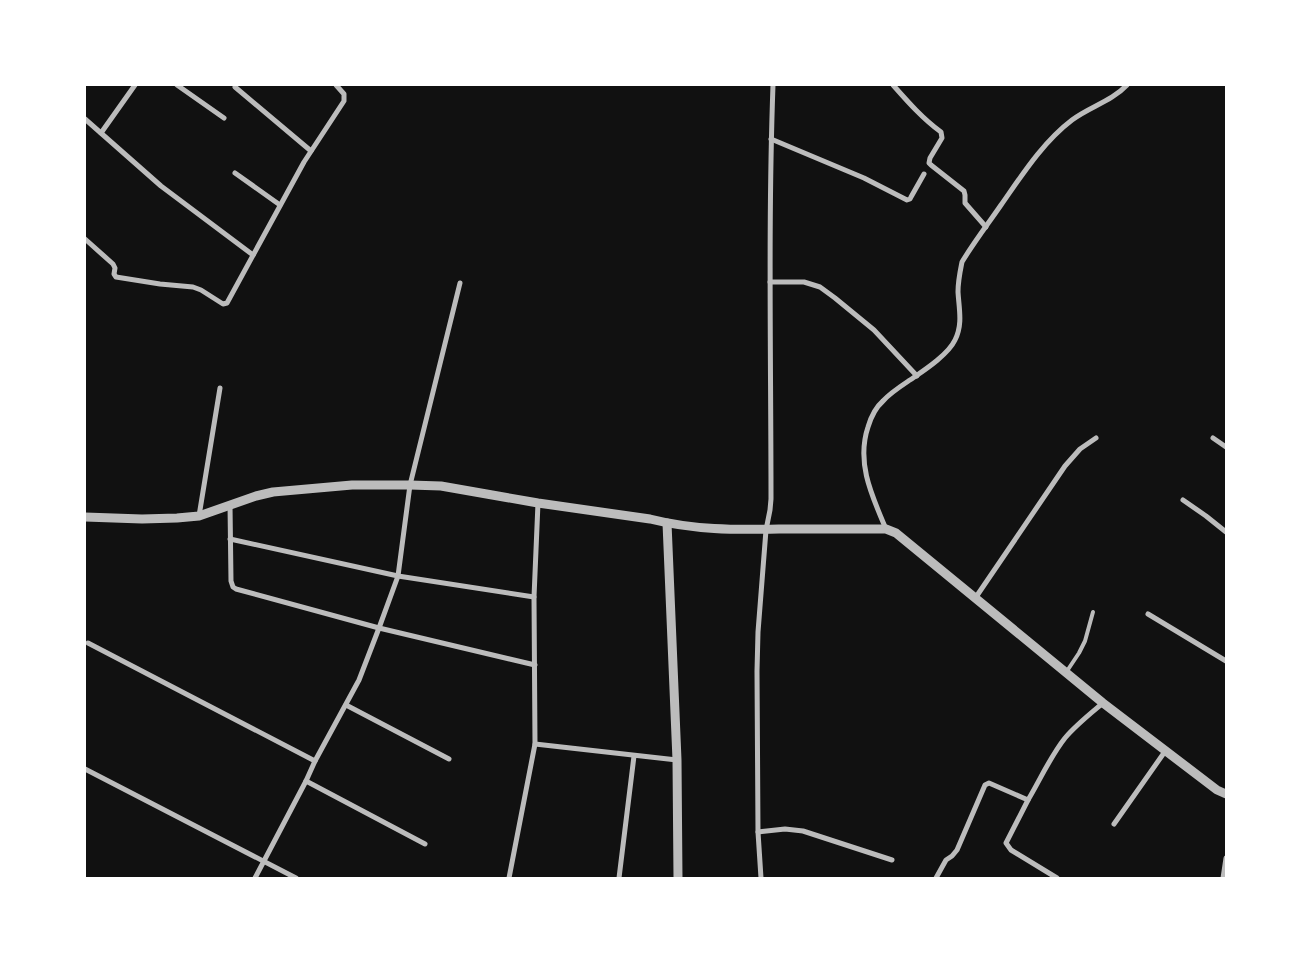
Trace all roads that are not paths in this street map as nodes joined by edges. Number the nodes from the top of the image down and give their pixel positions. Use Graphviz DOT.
graph roads {
  1 [pos="135,85"];
  2 [pos="177,85"];
  3 [pos="336,85"];
  4 [pos="773,85"];
  5 [pos="893,85"];
  6 [pos="1126,85"];
  7 [pos="235,87"];
  8 [pos="224,118"];
  9 [pos="85,119"];
  10 [pos="101,132"];
  11 [pos="771,139"];
  12 [pos="311,151"];
  13 [pos="235,173"];
  14 [pos="924,174"];
  15 [pos="280,205"];
  16 [pos="986,227"];
  17 [pos="85,239"];
  18 [pos="253,255"];
  19 [pos="770,282"];
  20 [pos="460,283"];
  21 [pos="917,376"];
  22 [pos="220,388"];
  23 [pos="1096,438"];
  24 [pos="1213,438"];
  25 [pos="1226,447"];
  26 [pos="410,485"];
  27 [pos="1183,500"];
  28 [pos="538,503"];
  29 [pos="230,505"];
  30 [pos="199,516"];
  31 [pos="85,517"];
  32 [pos="667,523"];
  33 [pos="886,529"];
  34 [pos="766,530"];
  35 [pos="1226,532"];
  36 [pos="230,539"];
  37 [pos="398,576"];
  38 [pos="534,597"];
  39 [pos="976,598"];
  40 [pos="1093,612"];
  41 [pos="1148,614"];
  42 [pos="380,628"];
  43 [pos="88,643"];
  44 [pos="1226,661"];
  45 [pos="535,665"];
  46 [pos="1066,673"];
  47 [pos="1103,703"];
  48 [pos="346,705"];
  49 [pos="535,744"];
  50 [pos="1166,750"];
  51 [pos="634,756"];
  52 [pos="449,759"];
  53 [pos="677,760"];
  54 [pos="315,761"];
  55 [pos="85,769"];
  56 [pos="306,781"];
  57 [pos="1226,794"];
  58 [pos="1028,800"];
  59 [pos="1114,824"];
  60 [pos="758,832"];
  61 [pos="425,844"];
  62 [pos="1226,858"];
  63 [pos="892,860"];
  64 [pos="264,861"];
  65 [pos="255,878"];
  66 [pos="296,878"];
  67 [pos="509,878"];
  68 [pos="619,878"];
  69 [pos="678,878"];
  70 [pos="760,878"];
  71 [pos="936,878"];
  72 [pos="1057,878"];
  73 [pos="1223,878"];
  1 -- 10 [label="street"];
  2 -- 8 [label="street"];
  3 -- 12 [label="street"];
  4 -- 11 [label="street"];
  5 -- 16 [label="street"];
  6 -- 16 [label="street"];
  7 -- 12 [label="street"];
  9 -- 10 [label="street"];
  10 -- 18 [label="street"];
  11 -- 14 [label="street"];
  11 -- 19 [label="street"];
  12 -- 15 [label="street"];
  13 -- 15 [label="street"];
  15 -- 18 [label="street"];
  16 -- 21 [label="street"];
  17 -- 18 [label="street"];
  19 -- 21 [label="street"];
  19 -- 34 [label="street"];
  20 -- 26 [label="street"];
  21 -- 33 [label="street"];
  22 -- 30 [label="street"];
  23 -- 39 [label="street"];
  24 -- 25 [label="street"];
  26 -- 28 [label="street"];
  26 -- 29 [label="street"];
  26 -- 37 [label="street"];
  27 -- 35 [label="street"];
  28 -- 32 [label="street"];
  28 -- 38 [label="street"];
  29 -- 30 [label="street"];
  29 -- 36 [label="street"];
  30 -- 31 [label="street"];
  32 -- 34 [label="street"];
  32 -- 53 [label="street"];
  33 -- 34 [label="street"];
  33 -- 39 [label="street"];
  34 -- 60 [label="street"];
  36 -- 37 [label="street"];
  36 -- 42 [label="street"];
  37 -- 38 [label="street"];
  37 -- 42 [label="street"];
  38 -- 45 [label="street"];
  39 -- 46 [label="street"];
  40 -- 46 [label="lane"];
  41 -- 44 [label="street"];
  42 -- 45 [label="street"];
  42 -- 48 [label="street"];
  43 -- 54 [label="street"];
  45 -- 49 [label="street"];
  46 -- 47 [label="street"];
  47 -- 50 [label="street"];
  47 -- 58 [label="street"];
  48 -- 52 [label="street"];
  48 -- 54 [label="street"];
  49 -- 51 [label="street"];
  49 -- 67 [label="street"];
  50 -- 57 [label="street"];
  50 -- 59 [label="street"];
  51 -- 53 [label="street"];
  51 -- 68 [label="street"];
  53 -- 69 [label="street"];
  54 -- 56 [label="street"];
  55 -- 64 [label="street"];
  56 -- 61 [label="street"];
  56 -- 64 [label="street"];
  58 -- 71 [label="street"];
  58 -- 72 [label="street"];
  60 -- 63 [label="street"];
  60 -- 70 [label="street"];
  62 -- 73 [label="street"];
  64 -- 65 [label="street"];
  64 -- 66 [label="street"];
}
